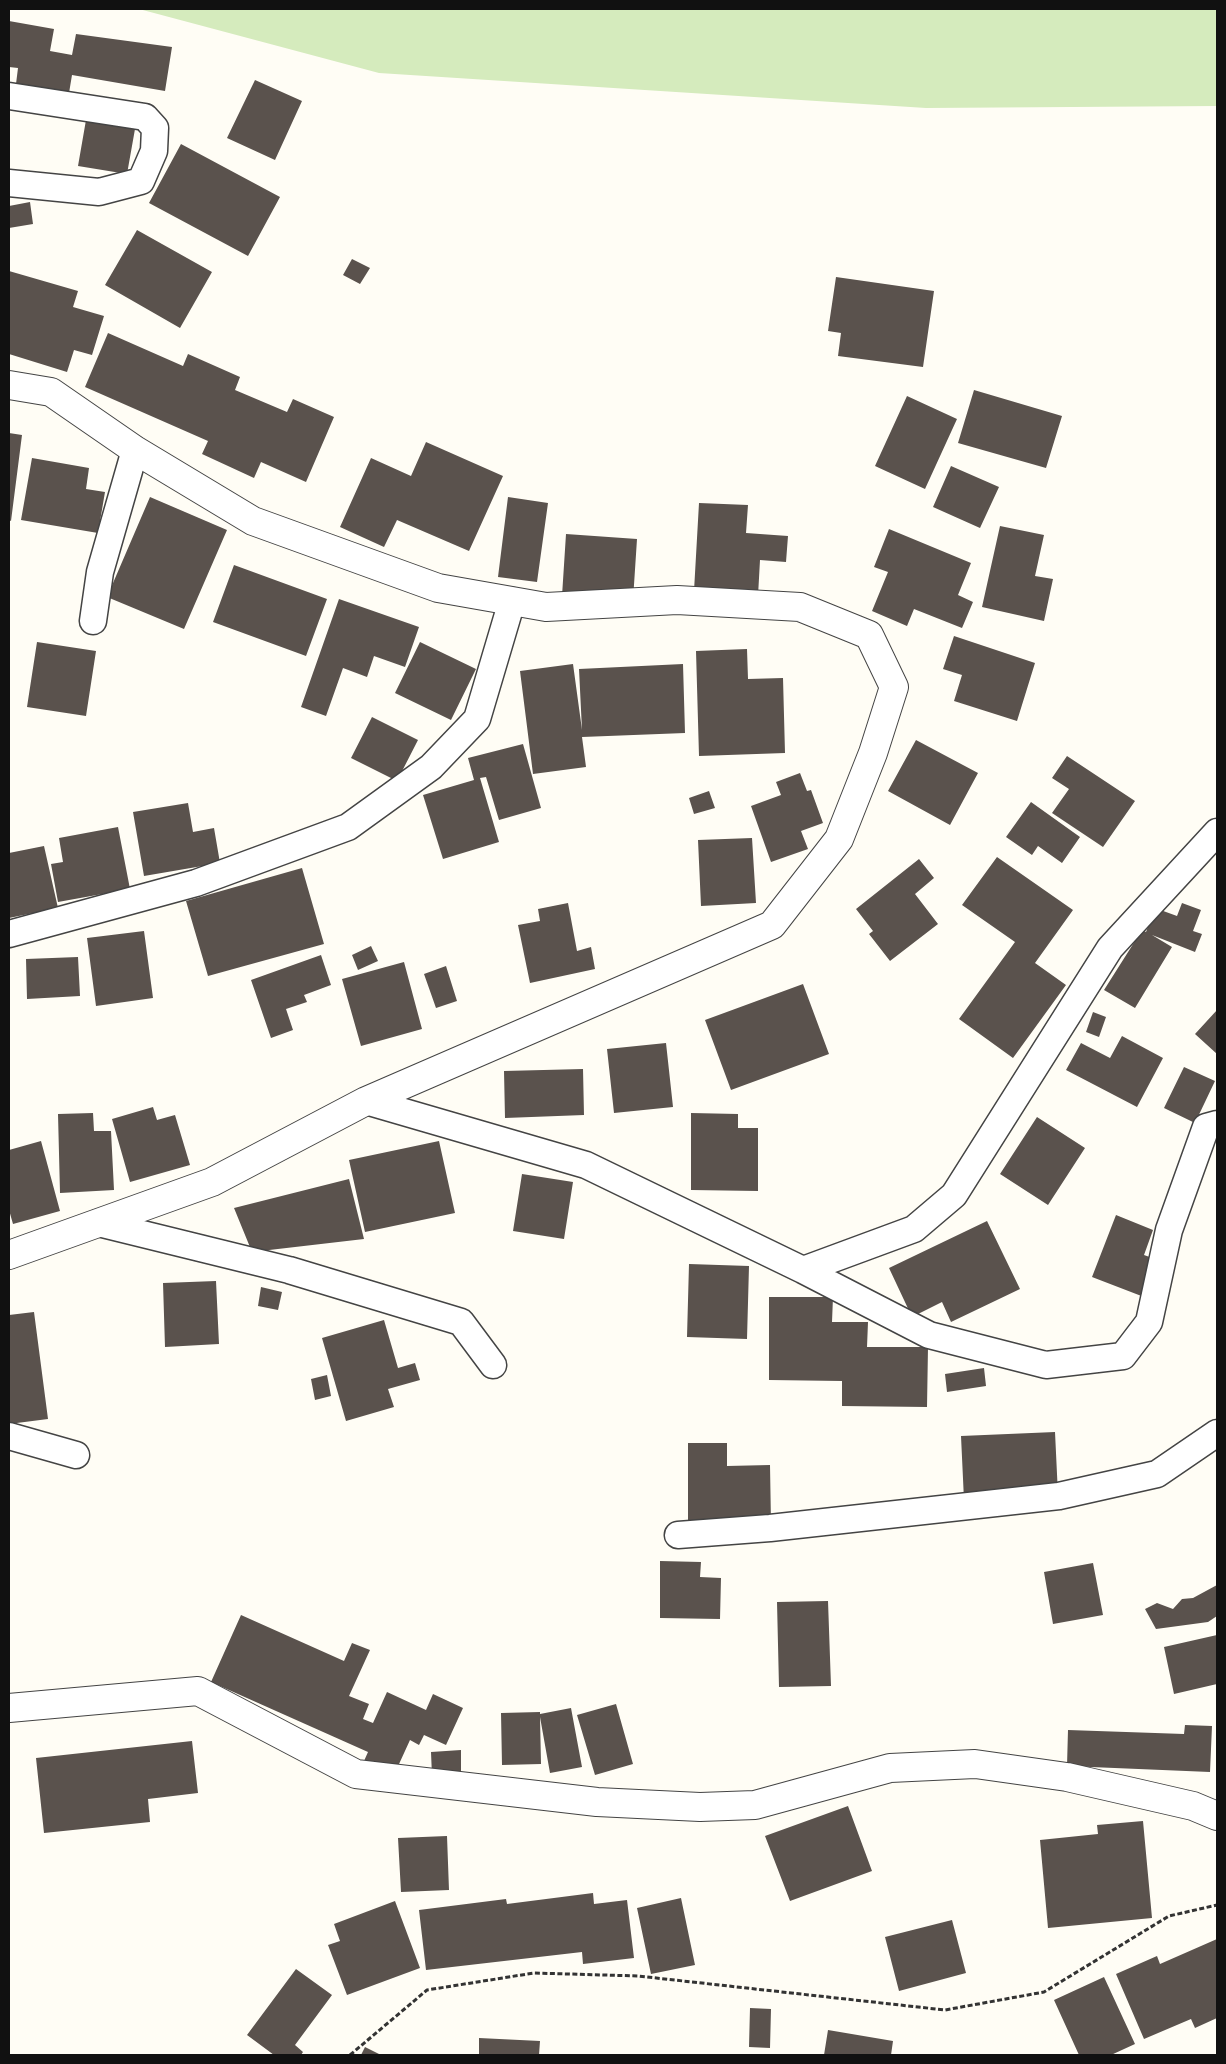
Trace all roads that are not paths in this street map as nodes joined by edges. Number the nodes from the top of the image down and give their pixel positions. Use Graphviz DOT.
graph roads {
  1 [pos="9,96"];
  2 [pos="9,183"];
  3 [pos="9,373"];
  4 [pos="9,385"];
  5 [pos="52,392"];
  6 [pos="135,450"];
  7 [pos="512,601"];
  8 [pos="94,621"];
  9 [pos="1217,832"];
  10 [pos="9,934"];
  11 [pos="366,1101"];
  12 [pos="1217,1124"];
  13 [pos="98,1223"];
  14 [pos="9,1255"];
  15 [pos="803,1270"];
  16 [pos="493,1365"];
  17 [pos="1217,1433"];
  18 [pos="9,1436"];
  19 [pos="76,1455"];
  20 [pos="678,1535"];
  21 [pos="9,1708"];
  22 [pos="1217,1816"];
  1 -- 2 [label="street"];
  3 -- 5 [label="street"];
  4 -- 5 [label="street"];
  5 -- 6 [label="street"];
  6 -- 7 [label="street"];
  6 -- 8 [label="street"];
  7 -- 10 [label="street"];
  7 -- 11 [label="street"];
  9 -- 15 [label="street"];
  11 -- 13 [label="street"];
  11 -- 15 [label="street"];
  12 -- 15 [label="street"];
  13 -- 14 [label="street"];
  13 -- 16 [label="street"];
  17 -- 20 [label="street"];
  18 -- 19 [label="street"];
  21 -- 22 [label="street"];
}
